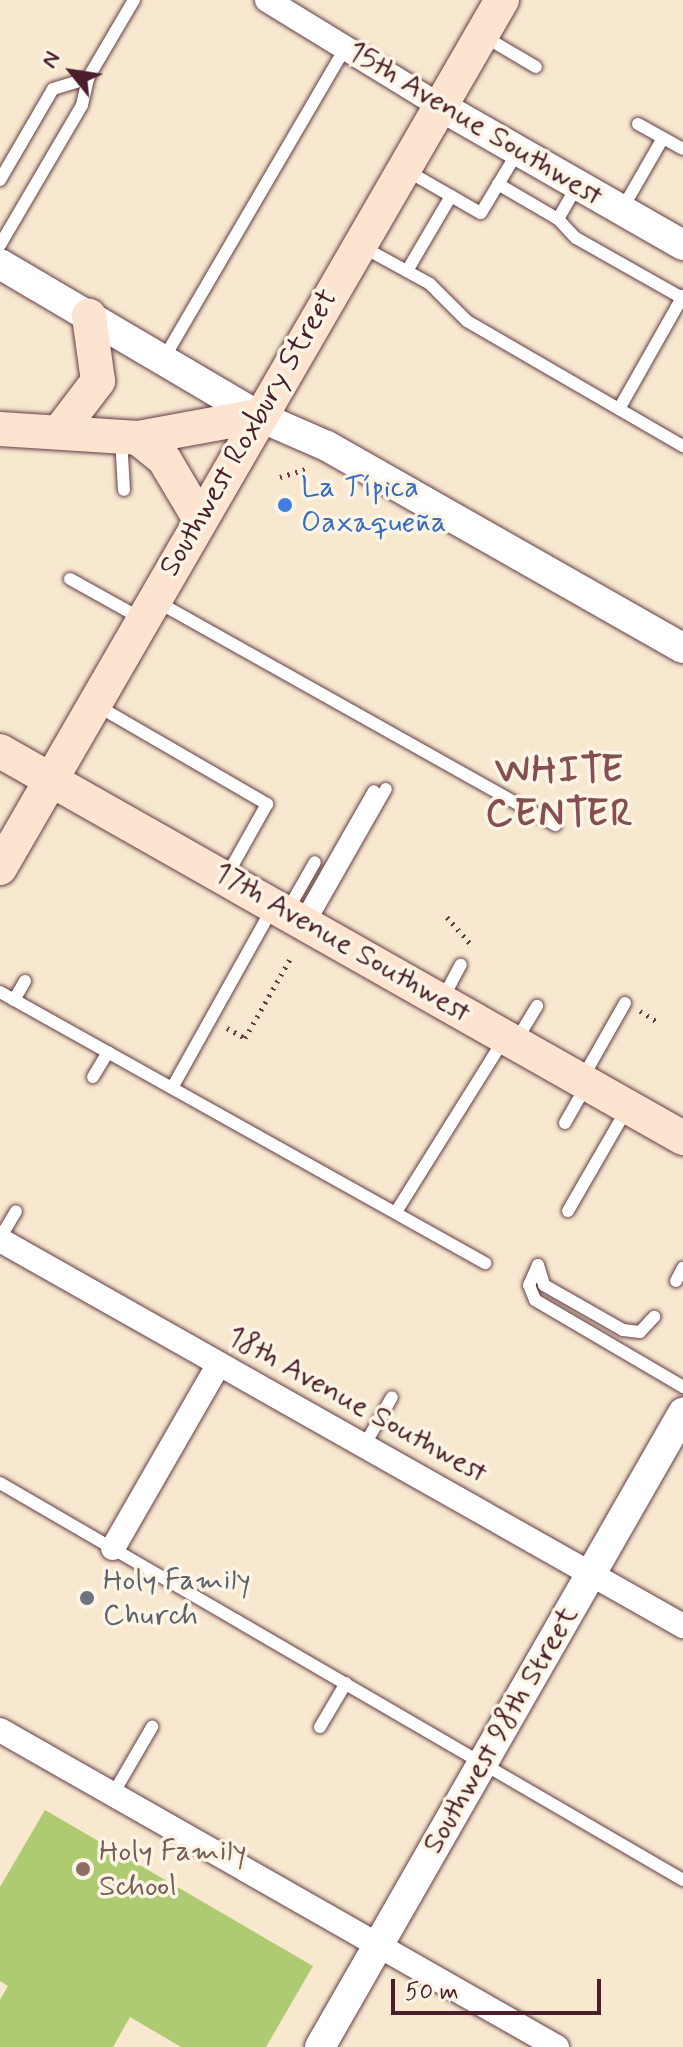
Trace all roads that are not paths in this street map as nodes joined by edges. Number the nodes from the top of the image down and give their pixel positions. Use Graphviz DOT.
graph roads {
  1 [pos="134,0"];
  2 [pos="267,0"];
  3 [pos="502,0"];
  4 [pos="482,35"];
  5 [pos="346,47"];
  6 [pos="536,67"];
  7 [pos="88,78"];
  8 [pos="440,106"];
  9 [pos="638,124"];
  10 [pos="663,138"];
  11 [pos="683,149"];
  12 [pos="517,153"];
  13 [pos="403,169"];
  14 [pos="0,180"];
  15 [pos="498,184"];
  16 [pos="577,186"];
  17 [pos="451,196"];
  18 [pos="621,211"];
  19 [pos="558,219"];
  20 [pos="0,245"];
  21 [pos="358,245"];
  22 [pos="683,245"];
  23 [pos="0,264"];
  24 [pos="407,271"];
  25 [pos="683,297"];
  26 [pos="89,316"];
  27 [pos="163,360"];
  28 [pos="619,409"];
  29 [pos="258,416"];
  30 [pos="63,427"];
  31 [pos="0,429"];
  32 [pos="130,436"];
  33 [pos="683,446"];
  34 [pos="312,458"];
  35 [pos="124,490"];
  36 [pos="199,518"];
  37 [pos="70,579"];
  38 [pos="147,610"];
  39 [pos="683,648"];
  40 [pos="683,668"];
  41 [pos="92,702"];
  42 [pos="0,751"];
  43 [pos="45,779"];
  44 [pos="380,790"];
  45 [pos="555,825"];
  46 [pos="315,862"];
  47 [pos="0,868"];
  48 [pos="226,877"];
  49 [pos="293,915"];
  50 [pos="461,965"];
  51 [pos="25,981"];
  52 [pos="0,992"];
  53 [pos="14,1000"];
  54 [pos="442,1000"];
  55 [pos="625,1003"];
  56 [pos="537,1006"];
  57 [pos="510,1039"];
  58 [pos="108,1052"];
  59 [pos="93,1077"];
  60 [pos="584,1081"];
  61 [pos="172,1088"];
  62 [pos="628,1107"];
  63 [pos="565,1123"];
  64 [pos="683,1138"];
  65 [pos="16,1211"];
  66 [pos="568,1211"];
  67 [pos="396,1212"];
  68 [pos="0,1239"];
  69 [pos="485,1263"];
  70 [pos="683,1268"];
  71 [pos="676,1281"];
  72 [pos="654,1317"];
  73 [pos="219,1364"];
  74 [pos="683,1387"];
  75 [pos="392,1397"];
  76 [pos="683,1413"];
  77 [pos="364,1446"];
  78 [pos="0,1483"];
  79 [pos="113,1548"];
  80 [pos="591,1573"];
  81 [pos="683,1626"];
  82 [pos="346,1683"];
  83 [pos="152,1727"];
  84 [pos="320,1727"];
  85 [pos="0,1730"];
  86 [pos="483,1762"];
  87 [pos="113,1794"];
  88 [pos="683,1880"];
  89 [pos="378,1945"];
  90 [pos="320,2047"];
  91 [pos="557,2047"];
  1 -- 7 [label="lane"];
  2 -- 5 [label="street, 15th Avenue Southwest"];
  3 -- 4 [label="main road, Southwest Roxbury Street"];
  4 -- 6 [label="lane"];
  4 -- 8 [label="main road, Southwest Roxbury Street"];
  5 -- 8 [label="street, 15th Avenue Southwest"];
  5 -- 27 [label="lane"];
  7 -- 14 [label="lane"];
  7 -- 20 [label="lane"];
  8 -- 12 [label="street, 15th Avenue Southwest"];
  8 -- 13 [label="main road, Southwest Roxbury Street"];
  9 -- 10 [label="lane"];
  10 -- 11 [label="lane"];
  10 -- 18 [label="lane"];
  12 -- 15 [label="lane"];
  12 -- 16 [label="street, 15th Avenue Southwest"];
  13 -- 17 [label="lane"];
  13 -- 21 [label="main road, Southwest Roxbury Street"];
  15 -- 17 [label="lane"];
  15 -- 19 [label="lane"];
  16 -- 18 [label="street, 15th Avenue Southwest"];
  16 -- 19 [label="lane"];
  17 -- 24 [label="lane"];
  18 -- 22 [label="street, 15th Avenue Southwest"];
  19 -- 25 [label="lane"];
  21 -- 24 [label="lane"];
  21 -- 29 [label="main road, Southwest Roxbury Street"];
  23 -- 26 [label="street"];
  24 -- 28 [label="lane"];
  25 -- 28 [label="lane"];
  26 -- 27 [label="street"];
  26 -- 30 [label="main road"];
  27 -- 29 [label="street"];
  28 -- 33 [label="lane"];
  29 -- 32 [label="main road"];
  29 -- 34 [label="street"];
  29 -- 36 [label="main road, Southwest Roxbury Street"];
  30 -- 31 [label="main road"];
  30 -- 32 [label="main road"];
  32 -- 35 [label="lane"];
  32 -- 36 [label="main road"];
  34 -- 39 [label="street"];
  34 -- 40 [label="street"];
  36 -- 38 [label="main road, Southwest Roxbury Street"];
  37 -- 38 [label="lane"];
  38 -- 41 [label="main road, Southwest Roxbury Street"];
  38 -- 45 [label="lane"];
  41 -- 43 [label="main road, Southwest Roxbury Street"];
  41 -- 48 [label="lane"];
  42 -- 43 [label="main road, 17th Avenue Southwest"];
  43 -- 47 [label="main road, Southwest Roxbury Street"];
  43 -- 48 [label="main road, 17th Avenue Southwest"];
  44 -- 49 [label="lane"];
  46 -- 49 [label="lane"];
  48 -- 49 [label="main road, 17th Avenue Southwest"];
  49 -- 54 [label="main road, 17th Avenue Southwest"];
  49 -- 61 [label="lane"];
  50 -- 54 [label="lane"];
  51 -- 53 [label="lane"];
  52 -- 53 [label="lane"];
  53 -- 58 [label="lane"];
  54 -- 57 [label="main road, 17th Avenue Southwest"];
  55 -- 60 [label="lane"];
  56 -- 57 [label="lane"];
  57 -- 60 [label="main road, 17th Avenue Southwest"];
  57 -- 67 [label="lane"];
  58 -- 59 [label="lane"];
  58 -- 61 [label="lane"];
  60 -- 62 [label="main road, 17th Avenue Southwest"];
  60 -- 63 [label="lane"];
  61 -- 67 [label="lane"];
  62 -- 64 [label="main road, 17th Avenue Southwest"];
  62 -- 66 [label="lane"];
  65 -- 68 [label="lane"];
  67 -- 69 [label="lane"];
  68 -- 73 [label="street, 18th Avenue Southwest"];
  70 -- 71 [label="lane"];
  72 -- 74 [label="lane"];
  73 -- 77 [label="street, 18th Avenue Southwest"];
  73 -- 79 [label="street"];
  75 -- 77 [label="lane"];
  76 -- 80 [label="street, Southwest 98th Street"];
  77 -- 80 [label="street, 18th Avenue Southwest"];
  78 -- 79 [label="lane"];
  79 -- 82 [label="lane"];
  80 -- 81 [label="street, 18th Avenue Southwest"];
  80 -- 86 [label="street, Southwest 98th Street"];
  82 -- 84 [label="lane"];
  82 -- 86 [label="lane"];
  83 -- 87 [label="lane"];
  85 -- 87 [label="street"];
  86 -- 88 [label="lane"];
  86 -- 89 [label="street, Southwest 98th Street"];
  87 -- 89 [label="street"];
  89 -- 90 [label="street, Southwest 98th Street"];
  89 -- 91 [label="street"];
}
